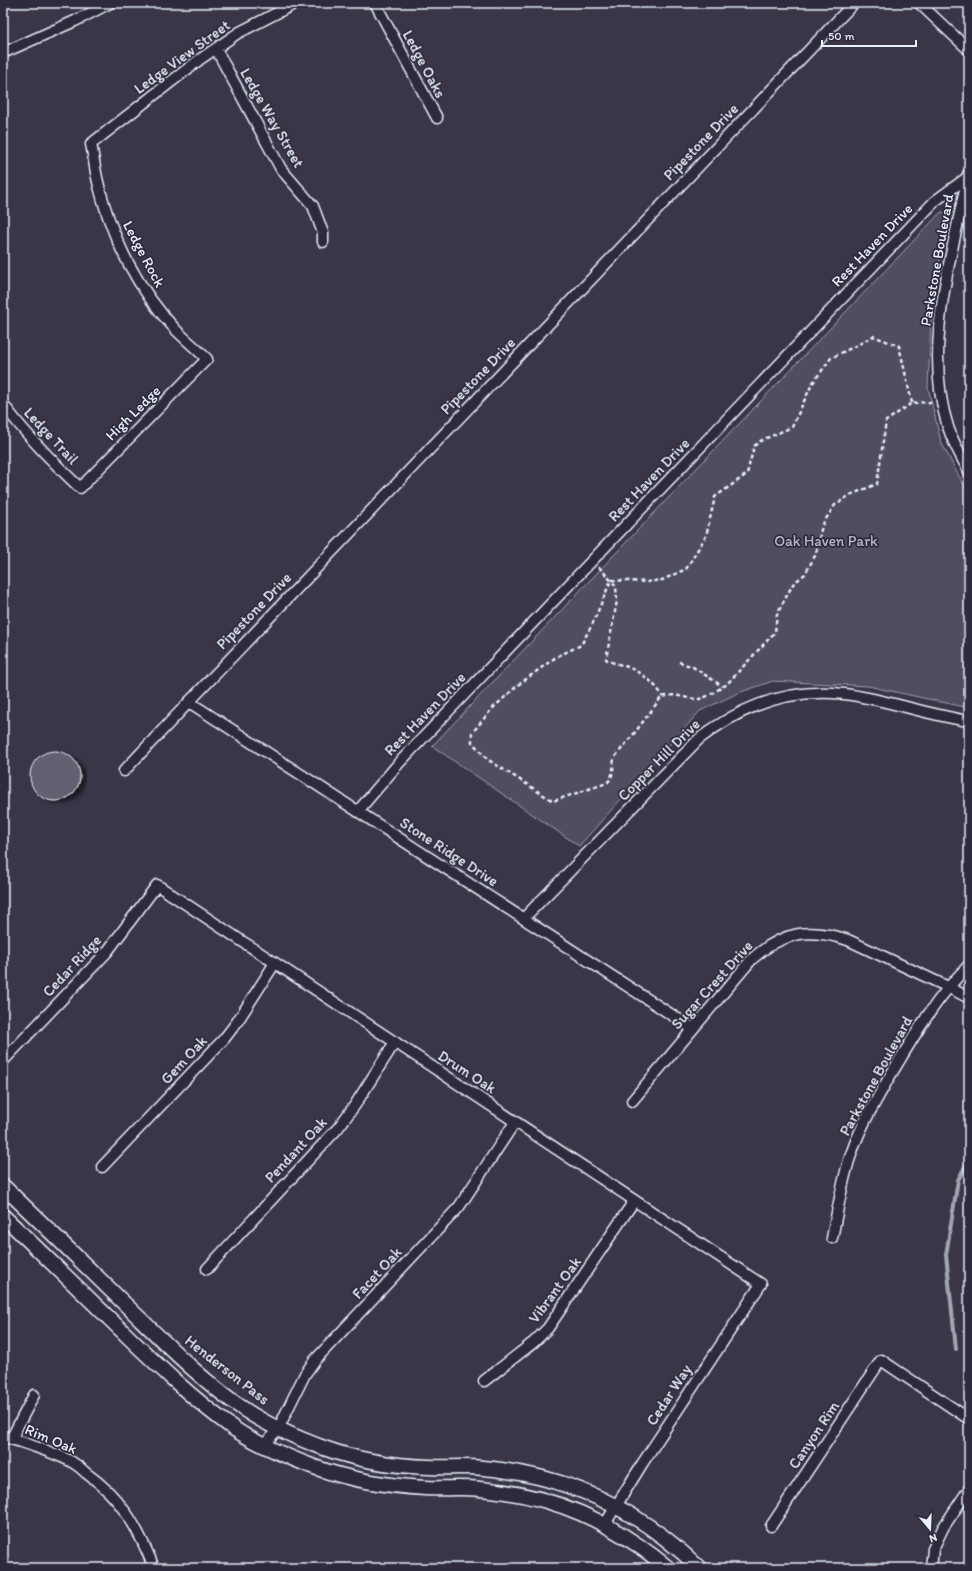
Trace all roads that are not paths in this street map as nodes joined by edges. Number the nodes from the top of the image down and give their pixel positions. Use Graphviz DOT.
graph roads {
  1 [pos="110,3"];
  2 [pos="296,3"];
  3 [pos="375,3"];
  4 [pos="854,3"];
  5 [pos="919,3"];
  6 [pos="216,49"];
  7 [pos="969,50"];
  8 [pos="5,52"];
  9 [pos="437,118"];
  10 [pos="91,144"];
  11 [pos="968,173"];
  12 [pos="323,242"];
  13 [pos="207,359"];
  14 [pos="3,404"];
  15 [pos="969,471"];
  16 [pos="80,488"];
  17 [pos="189,702"];
  18 [pos="969,721"];
  19 [pos="124,771"];
  20 [pos="358,810"];
  21 [pos="157,885"];
  22 [pos="524,918"];
  23 [pos="275,963"];
  24 [pos="969,965"];
  25 [pos="948,987"];
  26 [pos="969,998"];
  27 [pos="692,1028"];
  28 [pos="395,1042"];
  29 [pos="4,1058"];
  30 [pos="632,1101"];
  31 [pos="515,1122"];
  32 [pos="102,1167"];
  33 [pos="5,1193"];
  34 [pos="634,1201"];
  35 [pos="3,1216"];
  36 [pos="832,1238"];
  37 [pos="207,1268"];
  38 [pos="761,1284"];
  39 [pos="484,1381"];
  40 [pos="34,1395"];
  41 [pos="969,1419"];
  42 [pos="278,1429"];
  43 [pos="7,1438"];
  44 [pos="264,1445"];
  45 [pos="969,1489"];
  46 [pos="616,1505"];
  47 [pos="606,1524"];
  48 [pos="771,1526"];
  49 [pos="154,1568"];
  50 [pos="668,1568"];
  51 [pos="699,1568"];
  52 [pos="931,1568"];
  1 -- 8 [label="street"];
  2 -- 6 [label="street, Ledge View Street"];
  3 -- 9 [label="street, Ledge Oaks"];
  4 -- 17 [label="street, Pipestone Drive"];
  5 -- 7 [label="street"];
  6 -- 10 [label="street, Ledge View Street"];
  6 -- 12 [label="street, Ledge Way Street"];
  10 -- 13 [label="street, Ledge Rock"];
  11 -- 15 [label="street, Parkstone Boulevard"];
  11 -- 20 [label="street, Rest Haven Drive"];
  13 -- 16 [label="street, High Ledge"];
  14 -- 16 [label="street, Ledge Trail"];
  17 -- 19 [label="street, Pipestone Drive"];
  17 -- 20 [label="street, Stone Ridge Drive"];
  18 -- 22 [label="street, Copper Hill Drive"];
  20 -- 22 [label="street, Stone Ridge Drive"];
  21 -- 23 [label="street, Drum Oak"];
  21 -- 29 [label="street, Cedar Ridge"];
  22 -- 27 [label="street, Stone Ridge Drive"];
  23 -- 28 [label="street, Drum Oak"];
  23 -- 32 [label="street, Gem Oak"];
  24 -- 25 [label="street, Parkstone Boulevard"];
  25 -- 26 [label="street, Sugar Crest Drive"];
  25 -- 27 [label="street, Sugar Crest Drive"];
  25 -- 36 [label="street, Parkstone Boulevard"];
  27 -- 30 [label="street, Sugar Crest Drive"];
  28 -- 31 [label="street, Drum Oak"];
  28 -- 37 [label="street, Pendant Oak"];
  31 -- 34 [label="street, Drum Oak"];
  31 -- 42 [label="street, Facet Oak"];
  33 -- 42 [label="street, Henderson Pass"];
  34 -- 38 [label="street, Drum Oak"];
  34 -- 39 [label="street, Vibrant Oak"];
  35 -- 44 [label="street"];
  38 -- 46 [label="street, Cedar Way"];
  40 -- 43 [label="street"];
  41 -- 48 [label="street, Canyon Rim"];
  42 -- 44 [label="street, Facet Oak"];
  42 -- 46 [label="street, Henderson Pass"];
  43 -- 49 [label="street, Rim Oak"];
  44 -- 47 [label="street"];
  45 -- 52 [label="street"];
  46 -- 47 [label="street, Cedar Way"];
  46 -- 51 [label="street, Henderson Pass"];
  47 -- 50 [label="street"];
}
